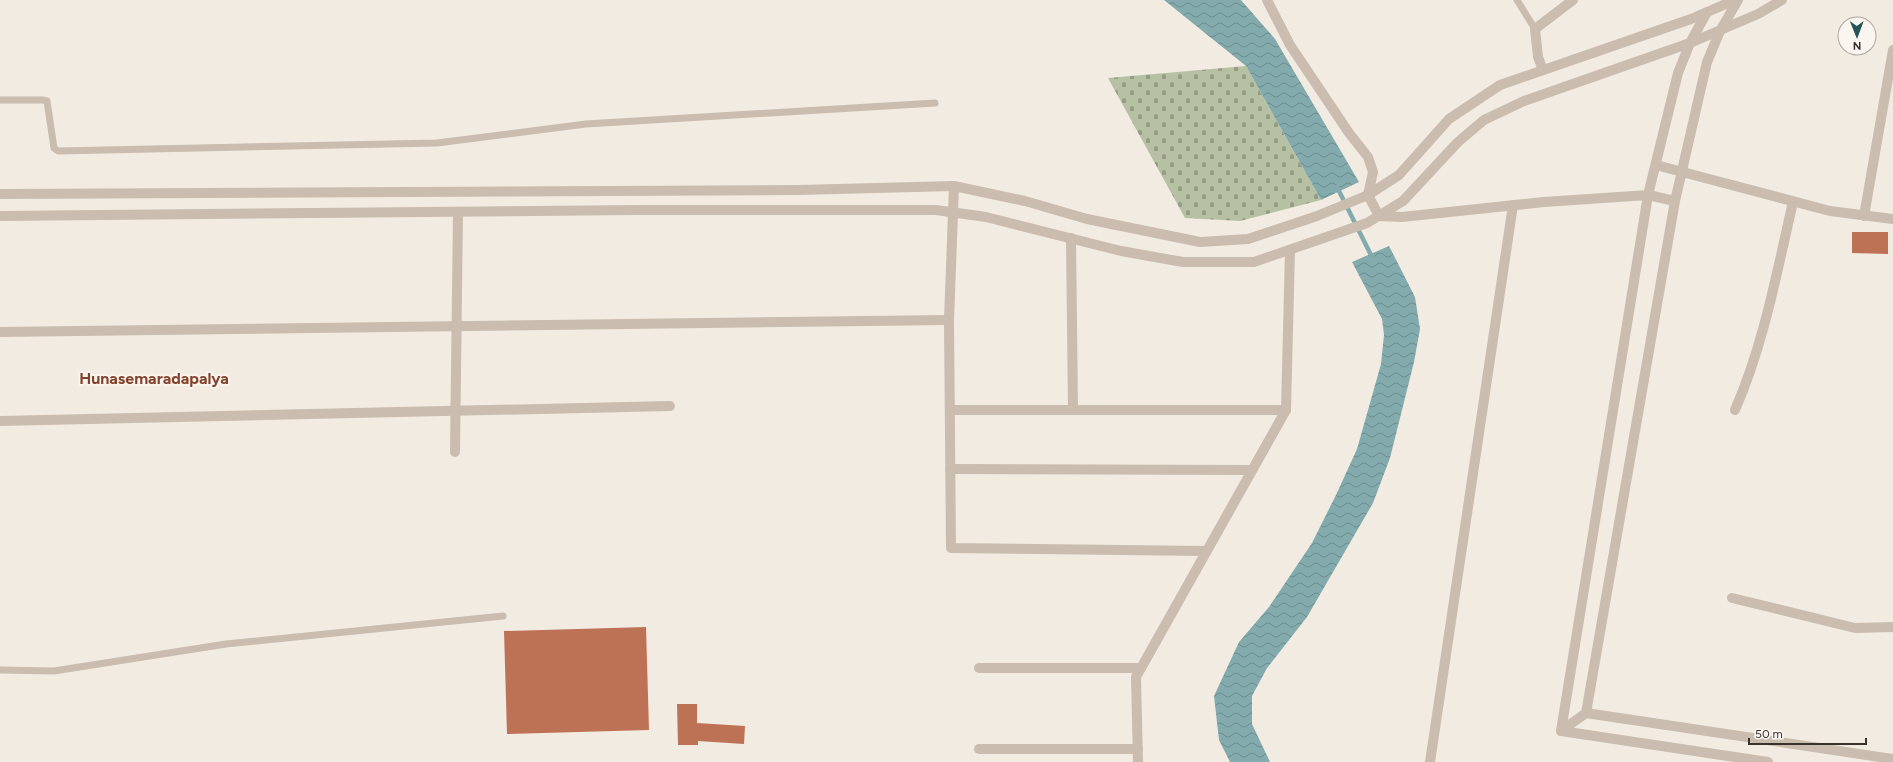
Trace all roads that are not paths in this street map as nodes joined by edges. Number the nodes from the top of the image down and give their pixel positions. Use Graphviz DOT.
graph roads {
  1 [pos="1267,0"];
  2 [pos="1517,0"];
  3 [pos="1573,0"];
  4 [pos="1735,0"];
  5 [pos="1738,0"];
  6 [pos="1782,0"];
  7 [pos="1707,12"];
  8 [pos="1534,29"];
  9 [pos="1720,31"];
  10 [pos="1690,43"];
  11 [pos="1893,50"];
  12 [pos="1543,70"];
  13 [pos="0,100"];
  14 [pos="935,103"];
  15 [pos="1656,165"];
  16 [pos="1681,172"];
  17 [pos="954,186"];
  18 [pos="0,194"];
  19 [pos="1368,195"];
  20 [pos="1648,195"];
  21 [pos="1675,201"];
  22 [pos="1793,202"];
  23 [pos="1513,205"];
  24 [pos="458,212"];
  25 [pos="953,212"];
  26 [pos="0,216"];
  27 [pos="1379,216"];
  28 [pos="1864,216"];
  29 [pos="1893,219"];
  30 [pos="1071,238"];
  31 [pos="1290,250"];
  32 [pos="949,320"];
  33 [pos="456,326"];
  34 [pos="0,332"];
  35 [pos="670,406"];
  36 [pos="950,410"];
  37 [pos="1073,410"];
  38 [pos="1286,410"];
  39 [pos="1735,410"];
  40 [pos="456,411"];
  41 [pos="0,421"];
  42 [pos="455,452"];
  43 [pos="950,469"];
  44 [pos="1252,470"];
  45 [pos="1205,551"];
  46 [pos="1732,598"];
  47 [pos="503,616"];
  48 [pos="1893,627"];
  49 [pos="979,668"];
  50 [pos="1141,668"];
  51 [pos="0,670"];
  52 [pos="1586,713"];
  53 [pos="1560,731"];
  54 [pos="979,749"];
  55 [pos="1138,749"];
  56 [pos="1893,759"];
  57 [pos="1138,762"];
  58 [pos="1430,762"];
  59 [pos="1768,762"];
  1 -- 19 [label="street"];
  2 -- 8 [label="lane"];
  3 -- 8 [label="street"];
  4 -- 7 [label="street"];
  5 -- 9 [label="street"];
  6 -- 9 [label="street"];
  7 -- 10 [label="street"];
  7 -- 12 [label="street"];
  8 -- 12 [label="street"];
  9 -- 10 [label="street"];
  9 -- 16 [label="street"];
  10 -- 15 [label="street"];
  10 -- 27 [label="street"];
  11 -- 28 [label="street"];
  12 -- 19 [label="street"];
  13 -- 14 [label="lane"];
  15 -- 16 [label="street"];
  15 -- 20 [label="street"];
  16 -- 21 [label="street"];
  16 -- 22 [label="street"];
  17 -- 18 [label="street"];
  17 -- 19 [label="street"];
  17 -- 25 [label="street"];
  19 -- 27 [label="street"];
  20 -- 21 [label="street"];
  20 -- 23 [label="street"];
  20 -- 53 [label="street"];
  21 -- 52 [label="street"];
  22 -- 28 [label="street"];
  22 -- 39 [label="street"];
  23 -- 27 [label="street"];
  23 -- 58 [label="street"];
  24 -- 25 [label="street"];
  24 -- 26 [label="street"];
  24 -- 33 [label="street"];
  25 -- 30 [label="street"];
  25 -- 32 [label="street"];
  27 -- 31 [label="street"];
  28 -- 29 [label="street"];
  30 -- 31 [label="street"];
  30 -- 37 [label="street"];
  31 -- 38 [label="street"];
  32 -- 33 [label="street"];
  32 -- 36 [label="street"];
  33 -- 34 [label="street"];
  33 -- 40 [label="street"];
  35 -- 40 [label="street"];
  36 -- 37 [label="street"];
  36 -- 43 [label="street"];
  37 -- 38 [label="street"];
  38 -- 44 [label="street"];
  40 -- 41 [label="street"];
  40 -- 42 [label="street"];
  43 -- 44 [label="street"];
  43 -- 45 [label="street"];
  44 -- 45 [label="street"];
  45 -- 50 [label="street"];
  46 -- 48 [label="street"];
  47 -- 51 [label="lane"];
  49 -- 50 [label="street"];
  50 -- 55 [label="street"];
  52 -- 53 [label="street"];
  52 -- 56 [label="street"];
  53 -- 59 [label="street"];
  54 -- 55 [label="street"];
  55 -- 57 [label="street"];
}
